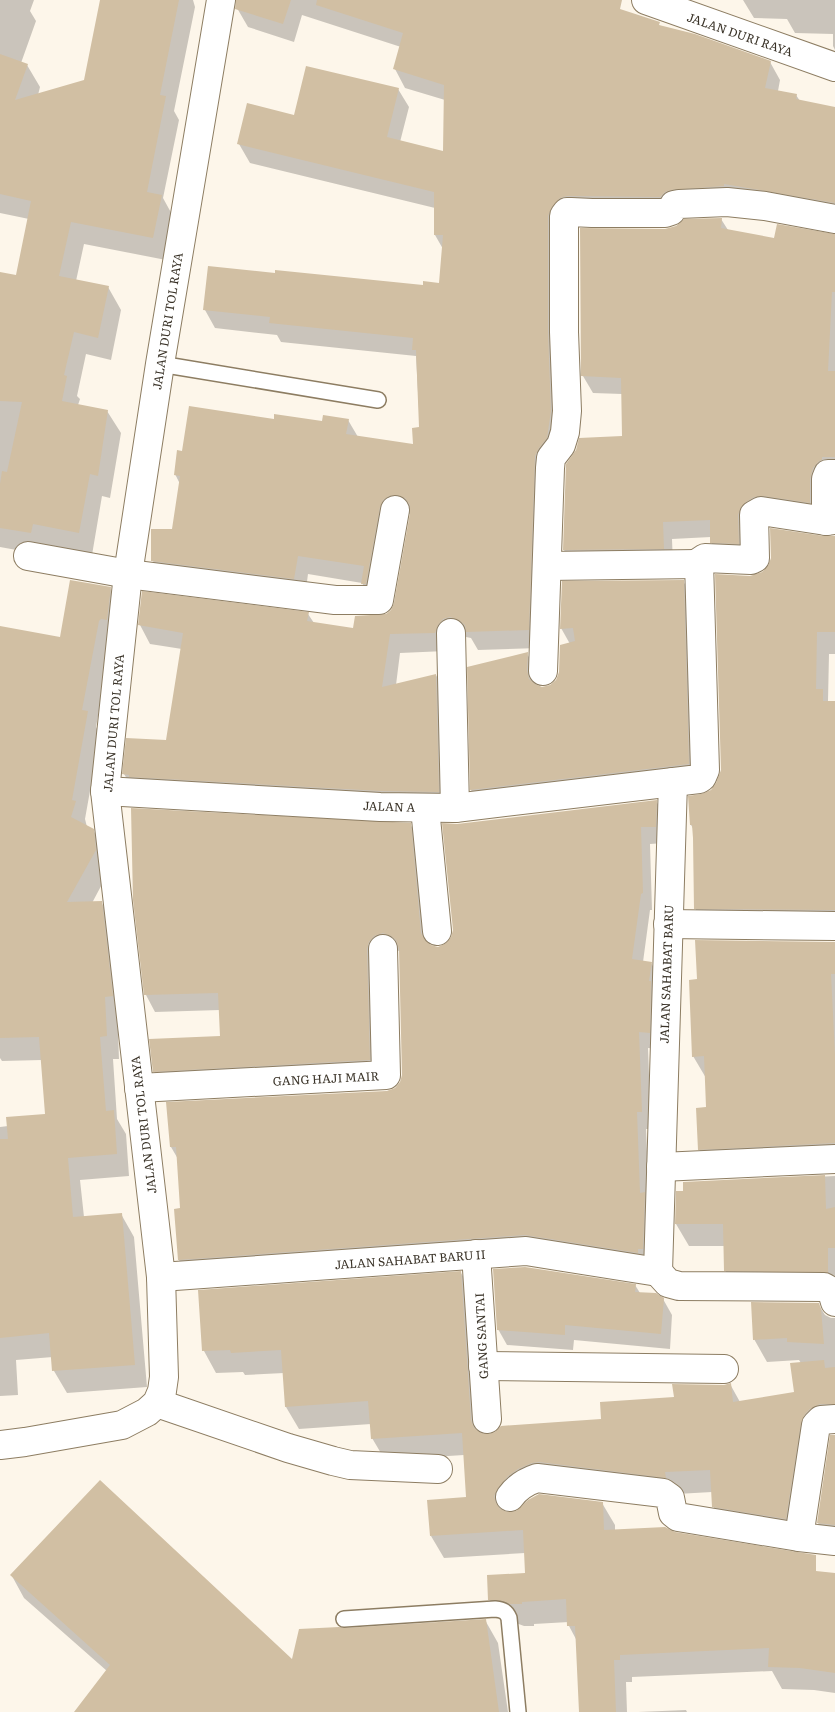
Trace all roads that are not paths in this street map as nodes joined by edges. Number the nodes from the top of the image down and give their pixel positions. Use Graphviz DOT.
graph roads {
  1 [pos="221,0"];
  2 [pos="646,0"];
  3 [pos="835,67"];
  4 [pos="835,219"];
  5 [pos="160,364"];
  6 [pos="378,400"];
  7 [pos="835,474"];
  8 [pos="395,510"];
  9 [pos="830,521"];
  10 [pos="28,556"];
  11 [pos="698,564"];
  12 [pos="547,566"];
  13 [pos="128,574"];
  14 [pos="451,633"];
  15 [pos="543,671"];
  16 [pos="673,782"];
  17 [pos="105,791"];
  18 [pos="425,808"];
  19 [pos="455,808"];
  20 [pos="668,924"];
  21 [pos="835,926"];
  22 [pos="436,930"];
  23 [pos="383,949"];
  24 [pos="139,1088"];
  25 [pos="835,1159"];
  26 [pos="661,1167"];
  27 [pos="476,1254"];
  28 [pos="658,1272"];
  29 [pos="160,1277"];
  30 [pos="835,1302"];
  31 [pos="483,1366"];
  32 [pos="724,1369"];
  33 [pos="157,1403"];
  34 [pos="487,1419"];
  35 [pos="835,1419"];
  36 [pos="0,1445"];
  37 [pos="438,1469"];
  38 [pos="510,1497"];
  39 [pos="799,1537"];
  40 [pos="835,1542"];
  41 [pos="344,1620"];
  42 [pos="518,1712"];
  1 -- 5 [label="street, JALAN DURI TOL RAYA"];
  2 -- 3 [label="street, JALAN DURI RAYA"];
  4 -- 12 [label="street"];
  5 -- 6 [label="lane"];
  5 -- 13 [label="street, JALAN DURI TOL RAYA"];
  7 -- 9 [label="street"];
  8 -- 13 [label="street"];
  9 -- 11 [label="street"];
  10 -- 13 [label="street"];
  11 -- 12 [label="street"];
  11 -- 16 [label="street, JALAN A"];
  12 -- 15 [label="street"];
  13 -- 17 [label="street, JALAN DURI TOL RAYA"];
  14 -- 19 [label="street"];
  16 -- 19 [label="street, JALAN A"];
  16 -- 20 [label="street, JALAN SAHABAT BARU"];
  17 -- 18 [label="street, JALAN A"];
  17 -- 24 [label="street, JALAN DURI TOL RAYA"];
  18 -- 19 [label="street, JALAN A"];
  18 -- 22 [label="street"];
  20 -- 21 [label="street"];
  20 -- 26 [label="street, JALAN SAHABAT BARU"];
  23 -- 24 [label="street, GANG HAJI MAIR"];
  24 -- 29 [label="street, JALAN DURI TOL RAYA"];
  25 -- 26 [label="street"];
  26 -- 28 [label="street, JALAN SAHABAT BARU"];
  27 -- 28 [label="street, JALAN SAHABAT BARU II"];
  27 -- 29 [label="street, JALAN SAHABAT BARU II"];
  27 -- 31 [label="street, GANG SANTAI"];
  28 -- 30 [label="street"];
  29 -- 33 [label="street, JALAN DURI TOL RAYA"];
  31 -- 32 [label="street"];
  31 -- 34 [label="street, GANG SANTAI"];
  33 -- 36 [label="street"];
  33 -- 37 [label="street"];
  35 -- 39 [label="street"];
  38 -- 39 [label="street"];
  39 -- 40 [label="street"];
  41 -- 42 [label="lane"];
}
